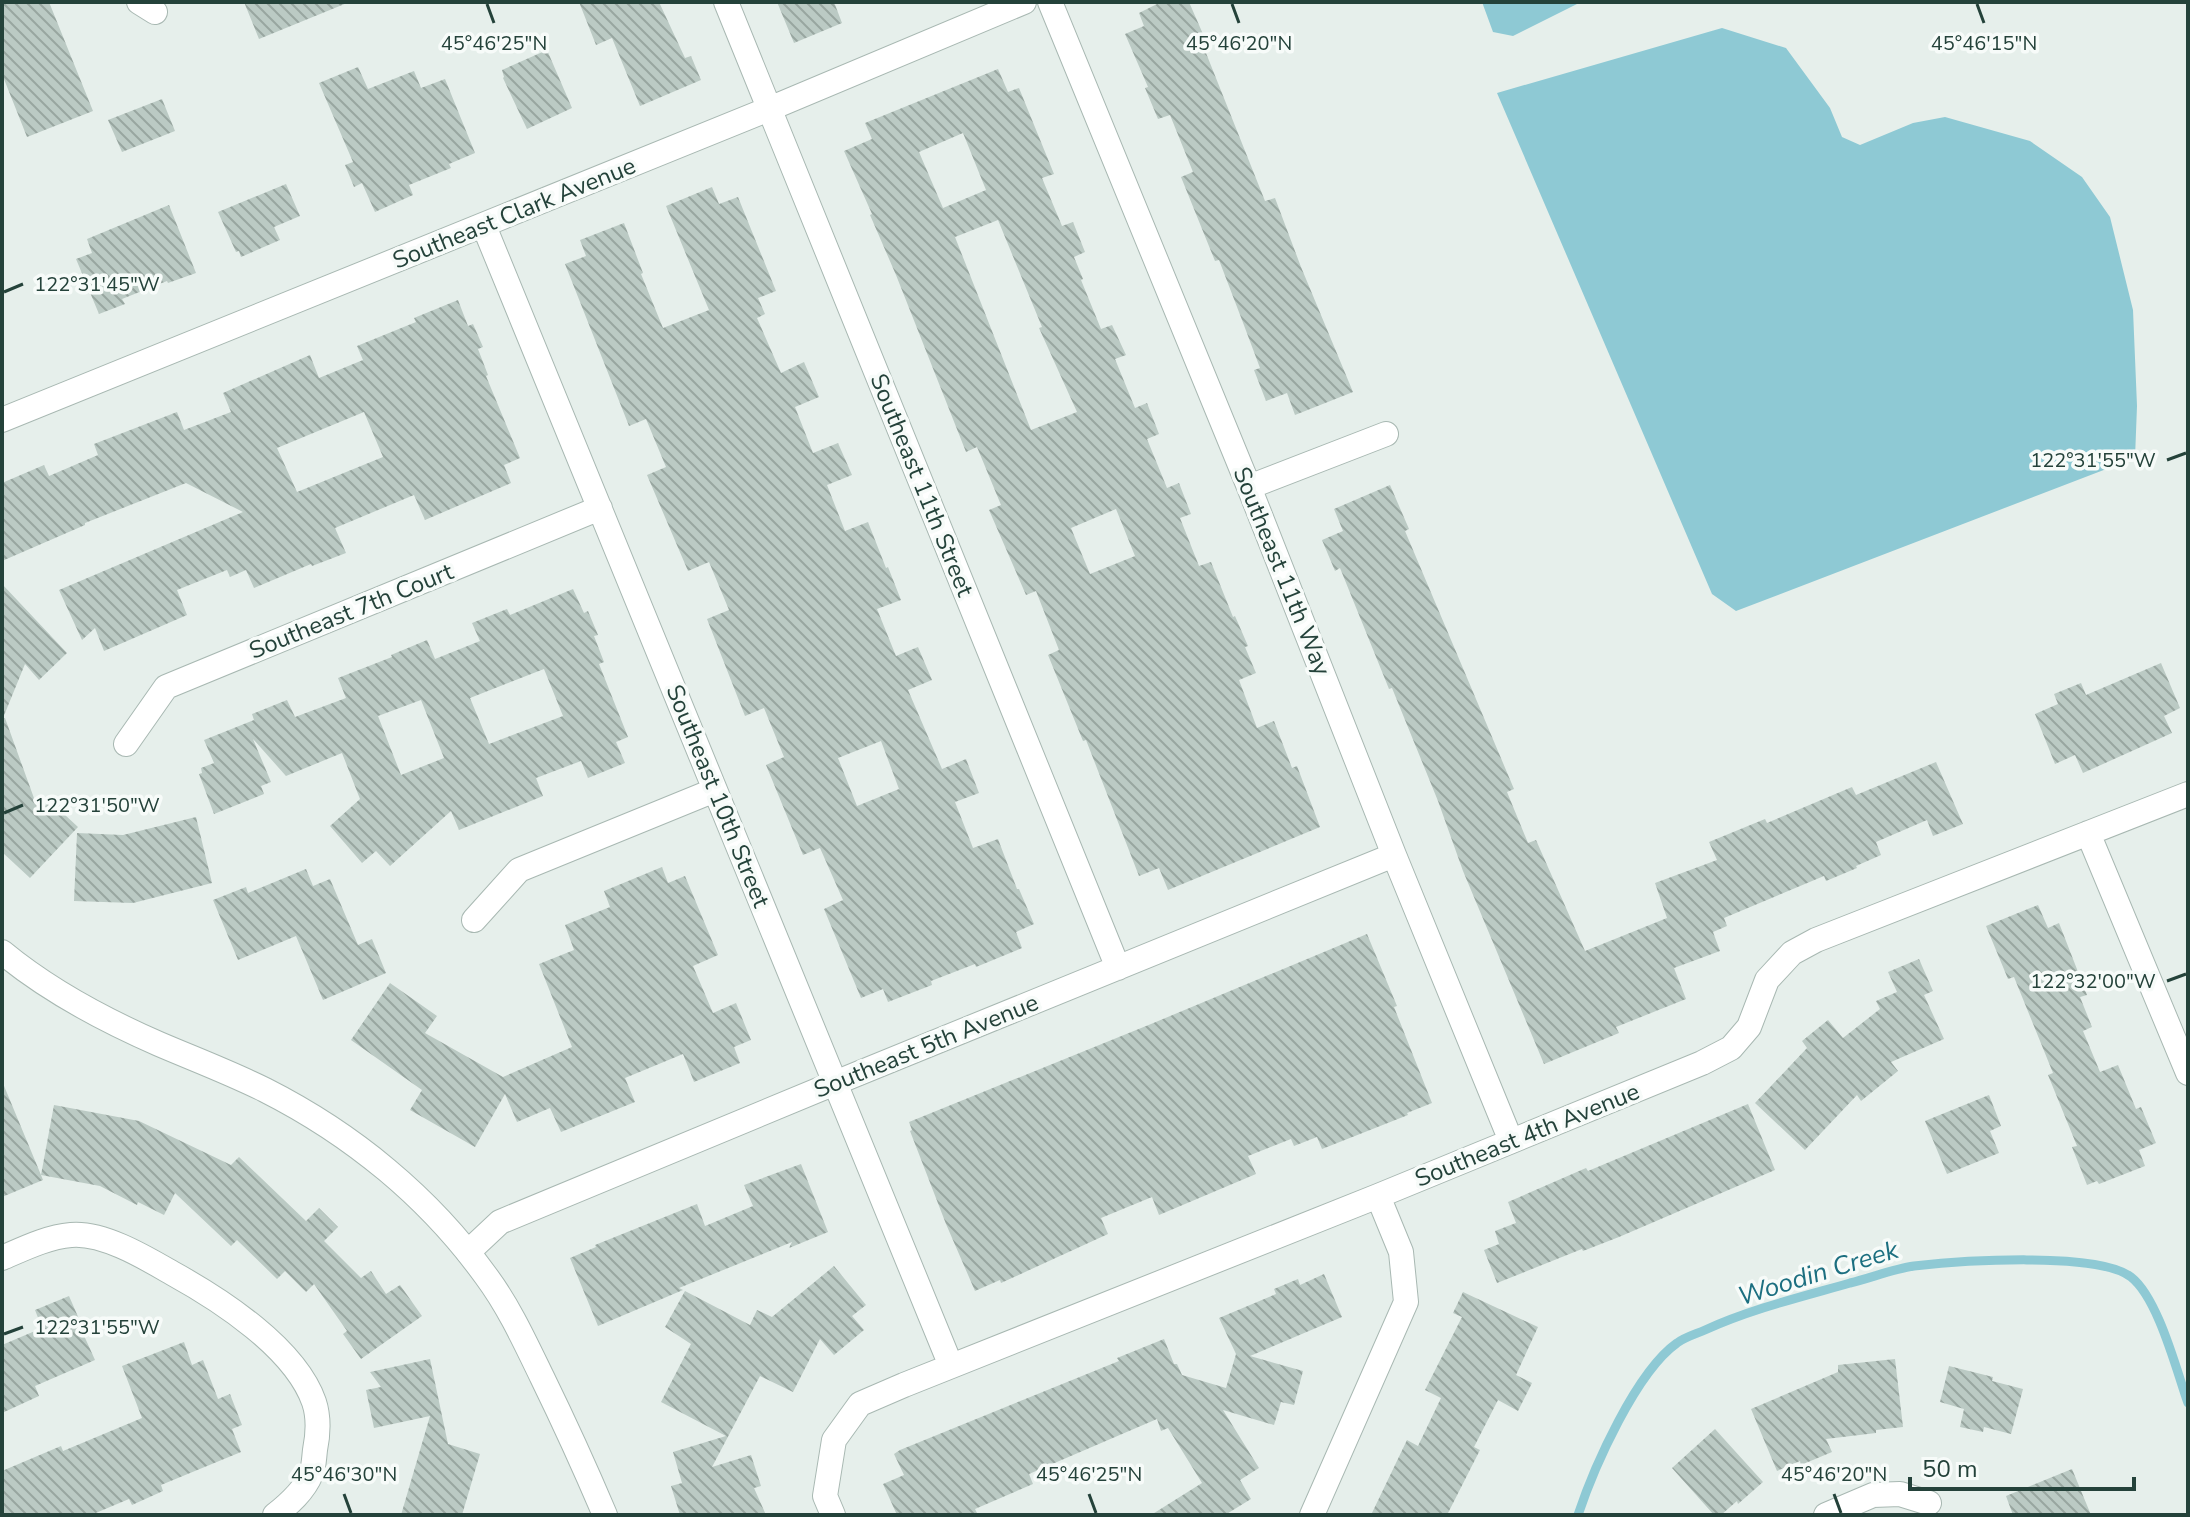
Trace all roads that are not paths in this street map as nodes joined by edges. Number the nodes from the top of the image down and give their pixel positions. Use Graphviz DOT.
graph roads {
  1 [pos="726,2"];
  2 [pos="1024,2"];
  3 [pos="1050,2"];
  4 [pos="769,109"];
  5 [pos="484,226"];
  6 [pos="2,420"];
  7 [pos="1386,434"];
  8 [pos="1249,487"];
  9 [pos="600,508"];
  10 [pos="126,744"];
  11 [pos="715,790"];
  12 [pos="2188,794"];
  13 [pos="2088,833"];
  14 [pos="1394,855"];
  15 [pos="474,920"];
  16 [pos="2,952"];
  17 [pos="1118,968"];
  18 [pos="2188,1073"];
  19 [pos="835,1083"];
  20 [pos="1511,1141"];
  21 [pos="1378,1196"];
  22 [pos="468,1252"];
  23 [pos="2,1258"];
  24 [pos="951,1366"];
  25 [pos="1929,1503"];
  26 [pos="275,1515"];
  27 [pos="605,1515"];
  28 [pos="833,1515"];
  29 [pos="1312,1515"];
  30 [pos="1826,1515"];
  1 -- 4 [label="street, Southeast 11th Street"];
  2 -- 4 [label="street, Southeast Clark Avenue"];
  3 -- 8 [label="street, Southeast 11th Way"];
  4 -- 5 [label="street, Southeast Clark Avenue"];
  4 -- 17 [label="street, Southeast 11th Street"];
  5 -- 6 [label="street, Southeast Clark Avenue"];
  5 -- 9 [label="street, Southeast 10th Street"];
  7 -- 8 [label="street"];
  8 -- 14 [label="street, Southeast 11th Way"];
  9 -- 10 [label="street, Southeast 7th Court"];
  9 -- 11 [label="street, Southeast 10th Street"];
  11 -- 15 [label="street"];
  11 -- 19 [label="street, Southeast 10th Street"];
  12 -- 13 [label="street, Southeast 4th Avenue"];
  13 -- 18 [label="street"];
  13 -- 20 [label="street, Southeast 4th Avenue"];
  14 -- 17 [label="street, Southeast 5th Avenue"];
  14 -- 20 [label="street, Southeast 11th Way"];
  16 -- 22 [label="street"];
  17 -- 19 [label="street, Southeast 5th Avenue"];
  19 -- 22 [label="street, Southeast 5th Avenue"];
  19 -- 24 [label="street, Southeast 10th Street"];
  20 -- 21 [label="street, Southeast 4th Avenue"];
  21 -- 24 [label="street, Southeast 4th Avenue"];
  21 -- 29 [label="street"];
  22 -- 27 [label="street"];
  23 -- 26 [label="street"];
  24 -- 28 [label="street, Southeast 4th Avenue"];
  25 -- 30 [label="street"];
}
